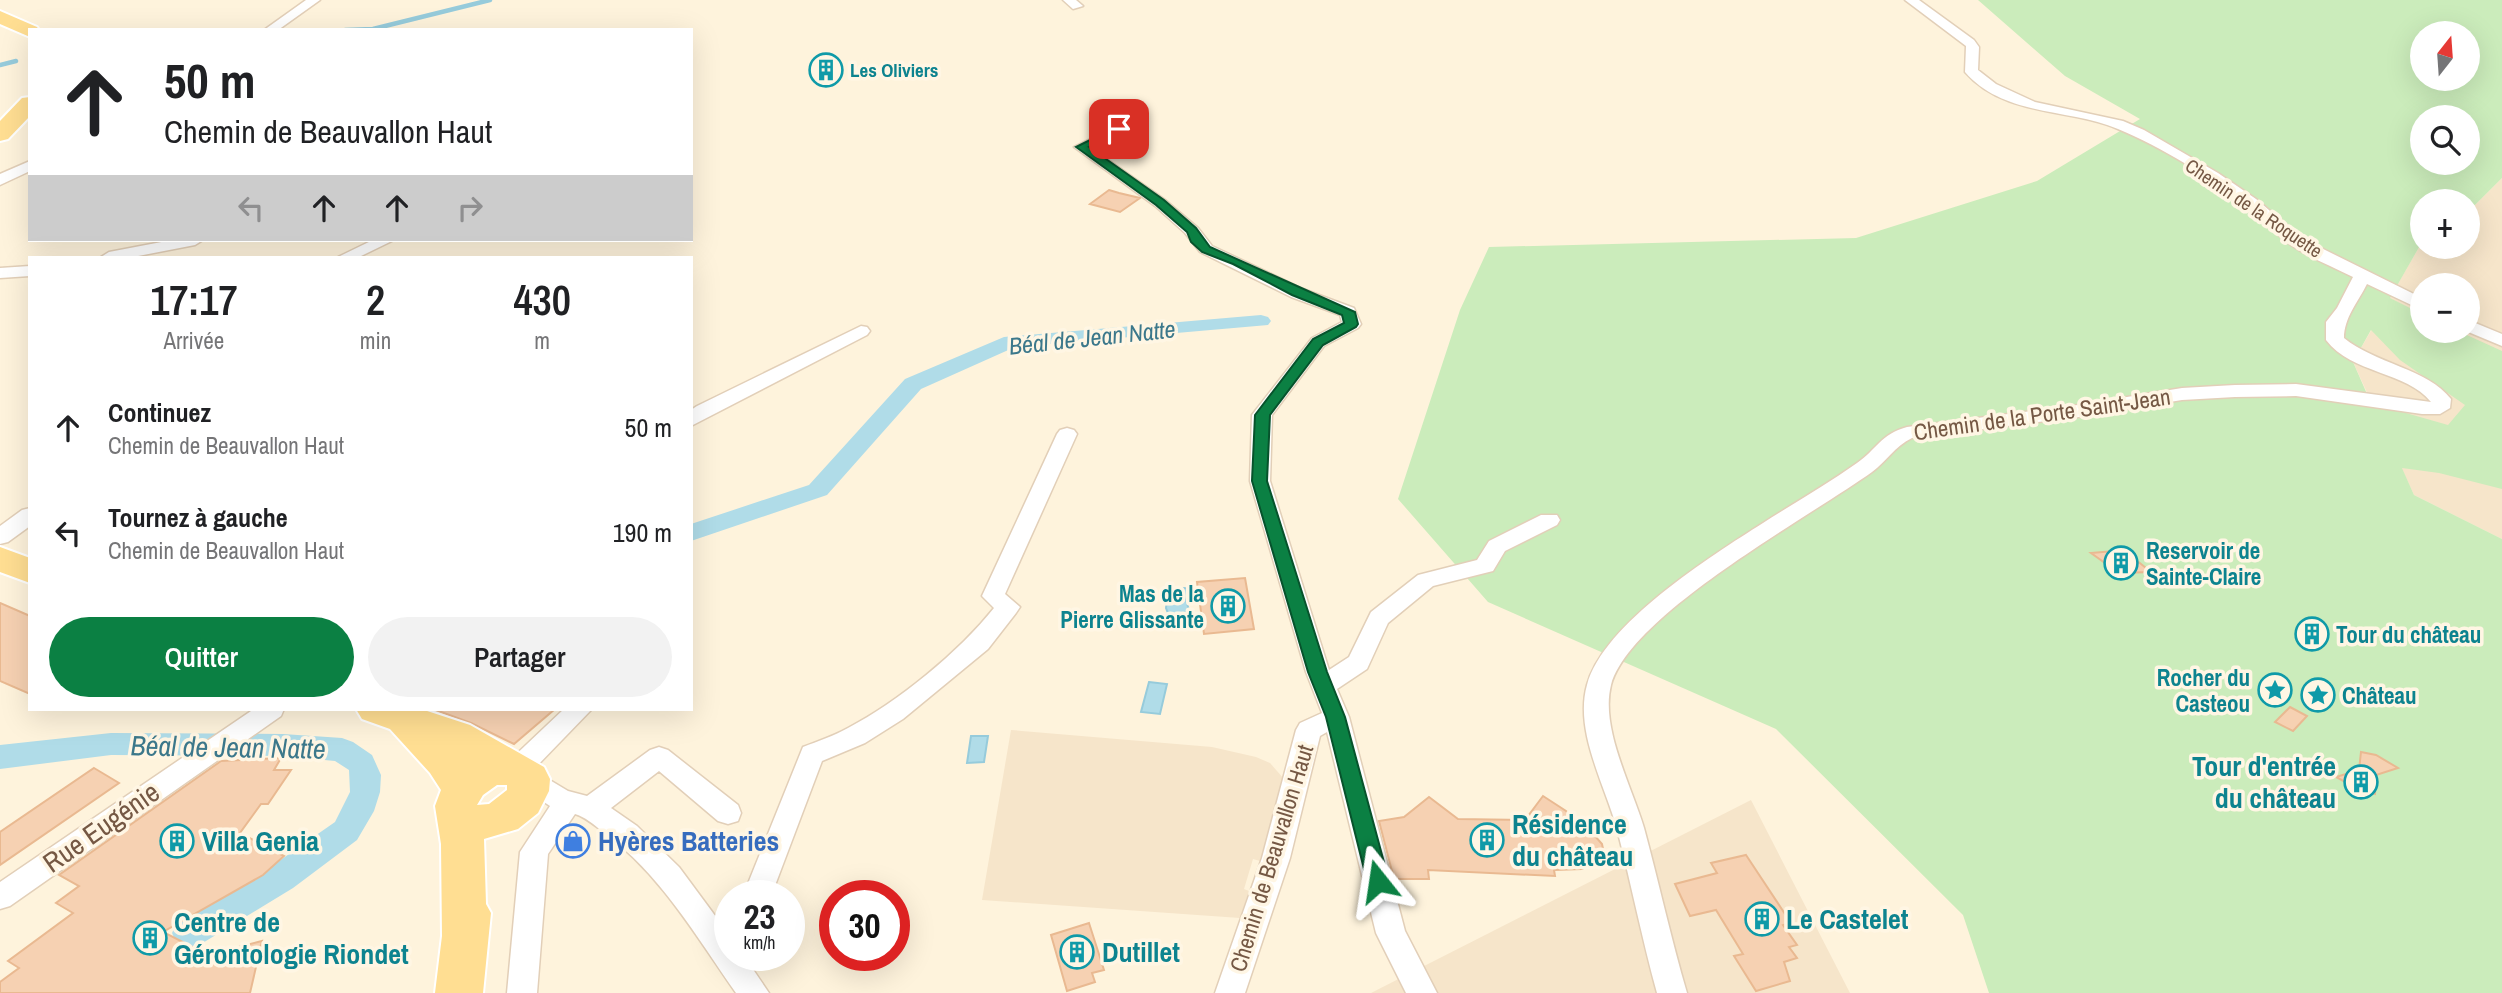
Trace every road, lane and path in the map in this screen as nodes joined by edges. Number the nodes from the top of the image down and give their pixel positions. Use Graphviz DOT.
graph roads {
  1 [pos="314,0"];
  2 [pos="1911,0"];
  3 [pos="0,17"];
  4 [pos="273,28"];
  5 [pos="28,30"];
  6 [pos="28,105"];
  7 [pos="1119,129"];
  8 [pos="0,134"];
  9 [pos="28,166"];
  10 [pos="0,180"];
  11 [pos="185,242"];
  12 [pos="381,242"];
  13 [pos="113,256"];
  14 [pos="348,256"];
  15 [pos="28,271"];
  16 [pos="0,273"];
  17 [pos="2362,275"];
  18 [pos="2410,299"];
  19 [pos="861,331"];
  20 [pos="2480,331"];
  21 [pos="2502,341"];
  22 [pos="696,411"];
  23 [pos="1067,434"];
  24 [pos="28,516"];
  25 [pos="1549,520"];
  26 [pos="0,537"];
  27 [pos="0,559"];
  28 [pos="28,570"];
  29 [pos="1323,686"];
  30 [pos="269,711"];
  31 [pos="579,711"];
  32 [pos="390,714"];
  33 [pos="1336,717"];
  34 [pos="537,793"];
  35 [pos="460,801"];
  36 [pos="728,813"];
  37 [pos="763,880"];
  38 [pos="0,897"];
  39 [pos="464,933"];
  40 [pos="714,934"];
  41 [pos="740,971"];
  42 [pos="459,993"];
  43 [pos="522,993"];
  44 [pos="754,993"];
  45 [pos="1230,993"];
  46 [pos="1422,993"];
  47 [pos="1672,993"];
  1 -- 4 [label="street"];
  2 -- 17 [label="street, Chemin de la Roquette"];
  3 -- 5 [label="main road"];
  6 -- 8 [label="main road"];
  7 -- 29 [label="street"];
  9 -- 10 [label="street"];
  11 -- 13 [label="street"];
  12 -- 14 [label="street"];
  15 -- 16 [label="street"];
  17 -- 18 [label="street, Chemin de la Roquette"];
  17 -- 47 [label="street, Chemin de la Porte Saint-Jean"];
  19 -- 22 [label="street"];
  20 -- 21 [label="street"];
  23 -- 37 [label="street"];
  24 -- 26 [label="street"];
  25 -- 29 [label="street"];
  27 -- 28 [label="main road"];
  29 -- 33 [label="street"];
  30 -- 38 [label="street, Rue Eugénie"];
  31 -- 34 [label="street"];
  32 -- 34 [label="main road"];
  32 -- 35 [label="main road"];
  33 -- 45 [label="street, Chemin de Beauvallon Haut"];
  33 -- 46 [label="street"];
  34 -- 35 [label="main road"];
  34 -- 36 [label="street"];
  34 -- 39 [label="main road"];
  34 -- 40 [label="street"];
  34 -- 43 [label="street"];
  35 -- 39 [label="main road"];
  39 -- 42 [label="main road"];
  41 -- 44 [label="street"];
}
